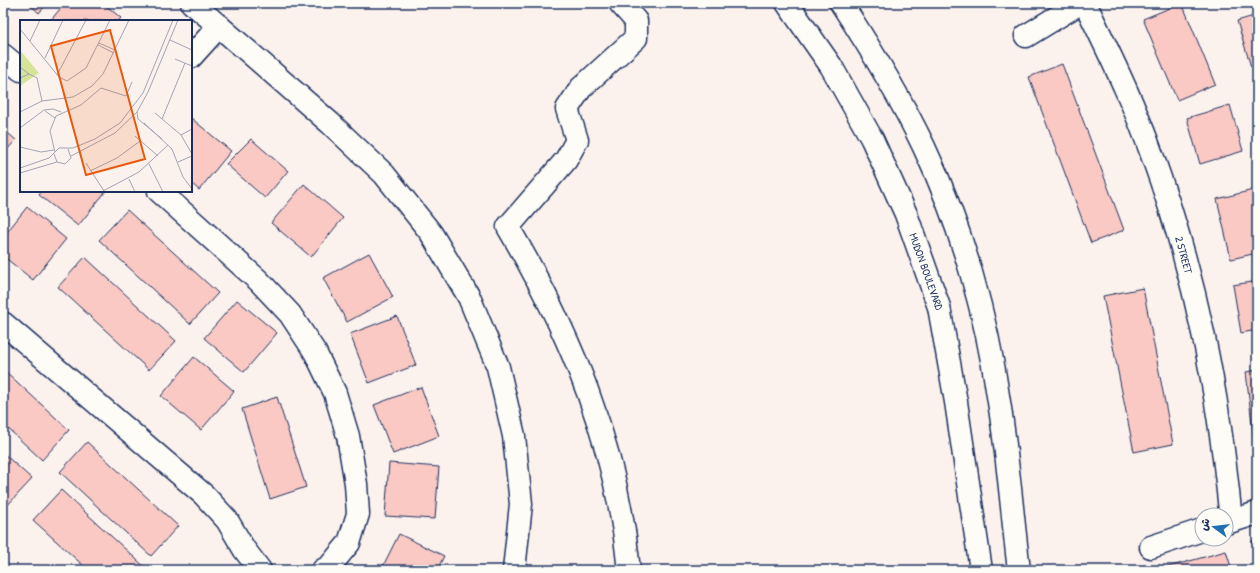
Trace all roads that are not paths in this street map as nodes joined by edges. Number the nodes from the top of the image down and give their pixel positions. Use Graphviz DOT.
graph roads {
  1 [pos="620,3"];
  2 [pos="787,3"];
  3 [pos="840,3"];
  4 [pos="860,3"];
  5 [pos="1080,3"];
  6 [pos="1085,3"];
  7 [pos="193,11"];
  8 [pos="219,26"];
  9 [pos="857,28"];
  10 [pos="1026,36"];
  11 [pos="3,55"];
  12 [pos="192,56"];
  13 [pos="20,69"];
  14 [pos="160,192"];
  15 [pos="3,323"];
  16 [pos="1227,507"];
  17 [pos="1257,513"];
  18 [pos="1234,520"];
  19 [pos="1194,533"];
  20 [pos="235,534"];
  21 [pos="1151,547"];
  22 [pos="240,570"];
  23 [pos="260,570"];
  24 [pos="323,570"];
  25 [pos="514,570"];
  26 [pos="629,570"];
  27 [pos="981,570"];
  28 [pos="1019,570"];
  1 -- 26 [label="street"];
  2 -- 27 [label="street, MUDON BOULEVARD"];
  3 -- 9 [label="street"];
  4 -- 9 [label="street"];
  5 -- 10 [label="street"];
  6 -- 16 [label="street, 2 STREET"];
  7 -- 8 [label="street"];
  8 -- 12 [label="street"];
  8 -- 25 [label="street"];
  9 -- 28 [label="street"];
  11 -- 13 [label="street"];
  14 -- 24 [label="street"];
  15 -- 20 [label="street"];
  17 -- 18 [label="street"];
  19 -- 21 [label="street"];
  20 -- 22 [label="street"];
  20 -- 23 [label="street"];
}
